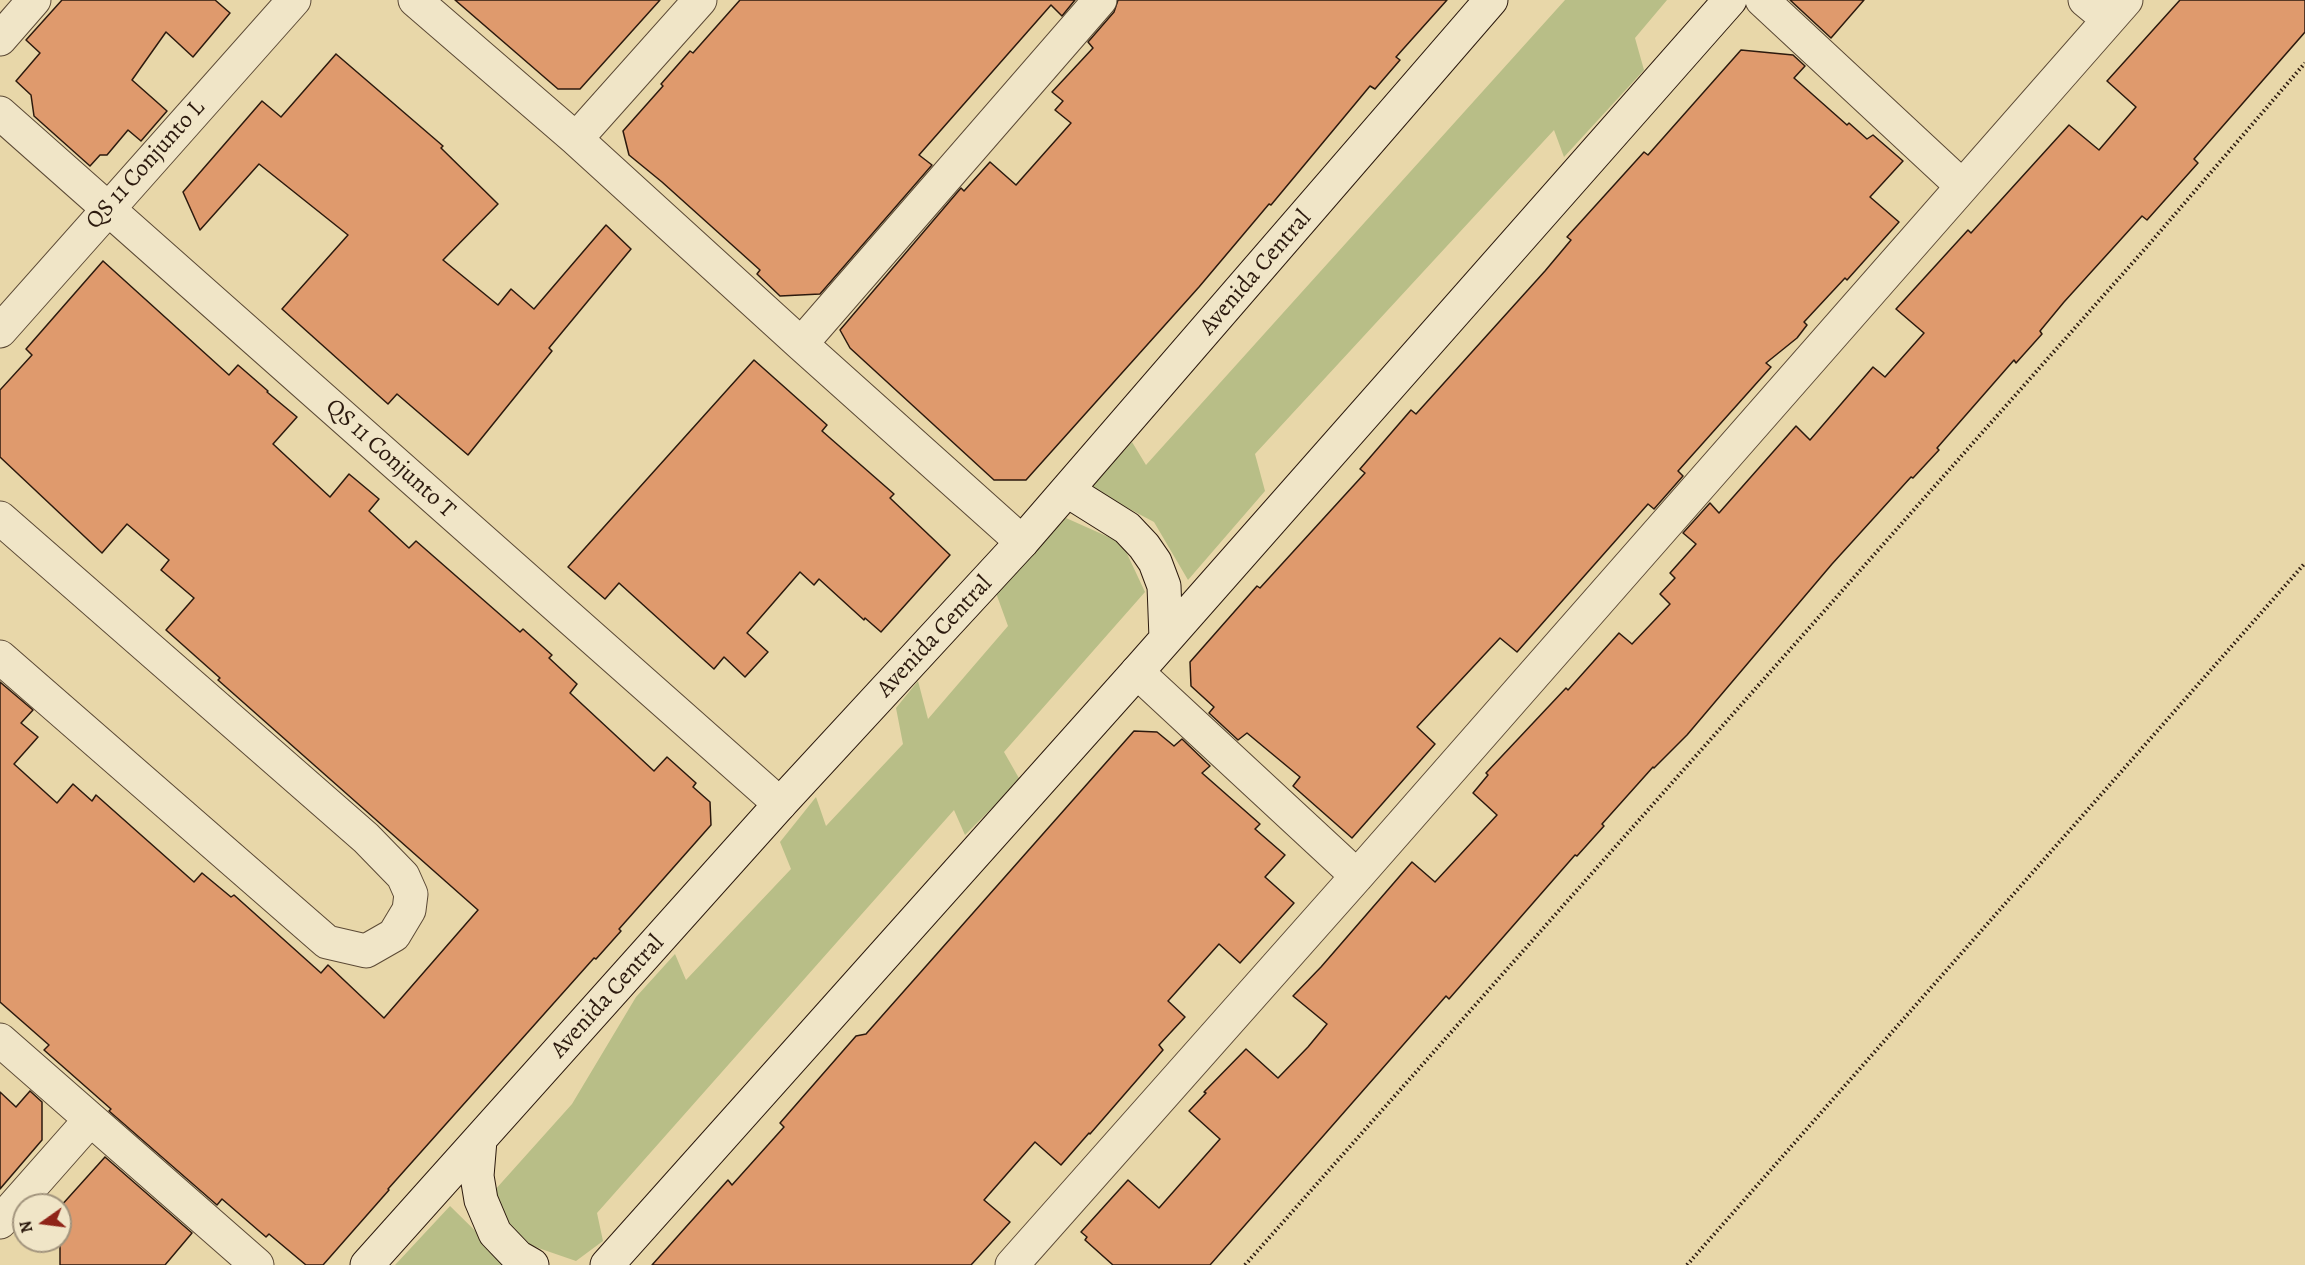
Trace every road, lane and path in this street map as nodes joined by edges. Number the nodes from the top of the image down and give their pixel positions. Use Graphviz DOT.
graph roads {
  1 [pos="34,0"];
  2 [pos="294,0"];
  3 [pos="415,0"];
  4 [pos="700,0"];
  5 [pos="1100,0"];
  6 [pos="1491,0"];
  7 [pos="1730,0"];
  8 [pos="1762,0"];
  9 [pos="2106,6"];
  10 [pos="0,39"];
  11 [pos="2305,63"];
  12 [pos="0,113"];
  13 [pos="576,138"];
  14 [pos="1962,186"];
  15 [pos="108,208"];
  16 [pos="0,332"];
  17 [pos="801,344"];
  18 [pos="1068,491"];
  19 [pos="0,518"];
  20 [pos="1022,542"];
  21 [pos="2305,563"];
  22 [pos="1166,638"];
  23 [pos="0,657"];
  24 [pos="1137,672"];
  25 [pos="780,804"];
  26 [pos="1357,876"];
  27 [pos="0,1040"];
  28 [pos="90,1120"];
  29 [pos="480,1140"];
  30 [pos="0,1222"];
  31 [pos="258,1265"];
  32 [pos="367,1265"];
  33 [pos="532,1265"];
  34 [pos="607,1265"];
  35 [pos="1012,1265"];
  36 [pos="1245,1265"];
  37 [pos="1687,1265"];
  1 -- 10 [label="street"];
  2 -- 15 [label="street, QS 11 Conjunto L"];
  3 -- 13 [label="street"];
  4 -- 13 [label="street"];
  5 -- 17 [label="street"];
  6 -- 18 [label="street, Avenida Central"];
  7 -- 22 [label="street"];
  8 -- 14 [label="street"];
  9 -- 14 [label="street"];
  11 -- 36 [label="path"];
  12 -- 15 [label="street, QS 11 Conjunto T"];
  13 -- 17 [label="street"];
  14 -- 26 [label="street"];
  15 -- 16 [label="street, QS 11 Conjunto L"];
  15 -- 25 [label="street, QS 11 Conjunto T"];
  17 -- 20 [label="street"];
  18 -- 20 [label="street, Avenida Central"];
  18 -- 22 [label="street"];
  19 -- 23 [label="street"];
  20 -- 25 [label="street, Avenida Central"];
  21 -- 37 [label="path"];
  22 -- 24 [label="street"];
  24 -- 26 [label="street"];
  24 -- 34 [label="street"];
  25 -- 29 [label="street, Avenida Central"];
  26 -- 35 [label="street"];
  27 -- 28 [label="street"];
  28 -- 30 [label="street"];
  28 -- 31 [label="street"];
  29 -- 32 [label="street, Avenida Central"];
  29 -- 33 [label="street"];
}
